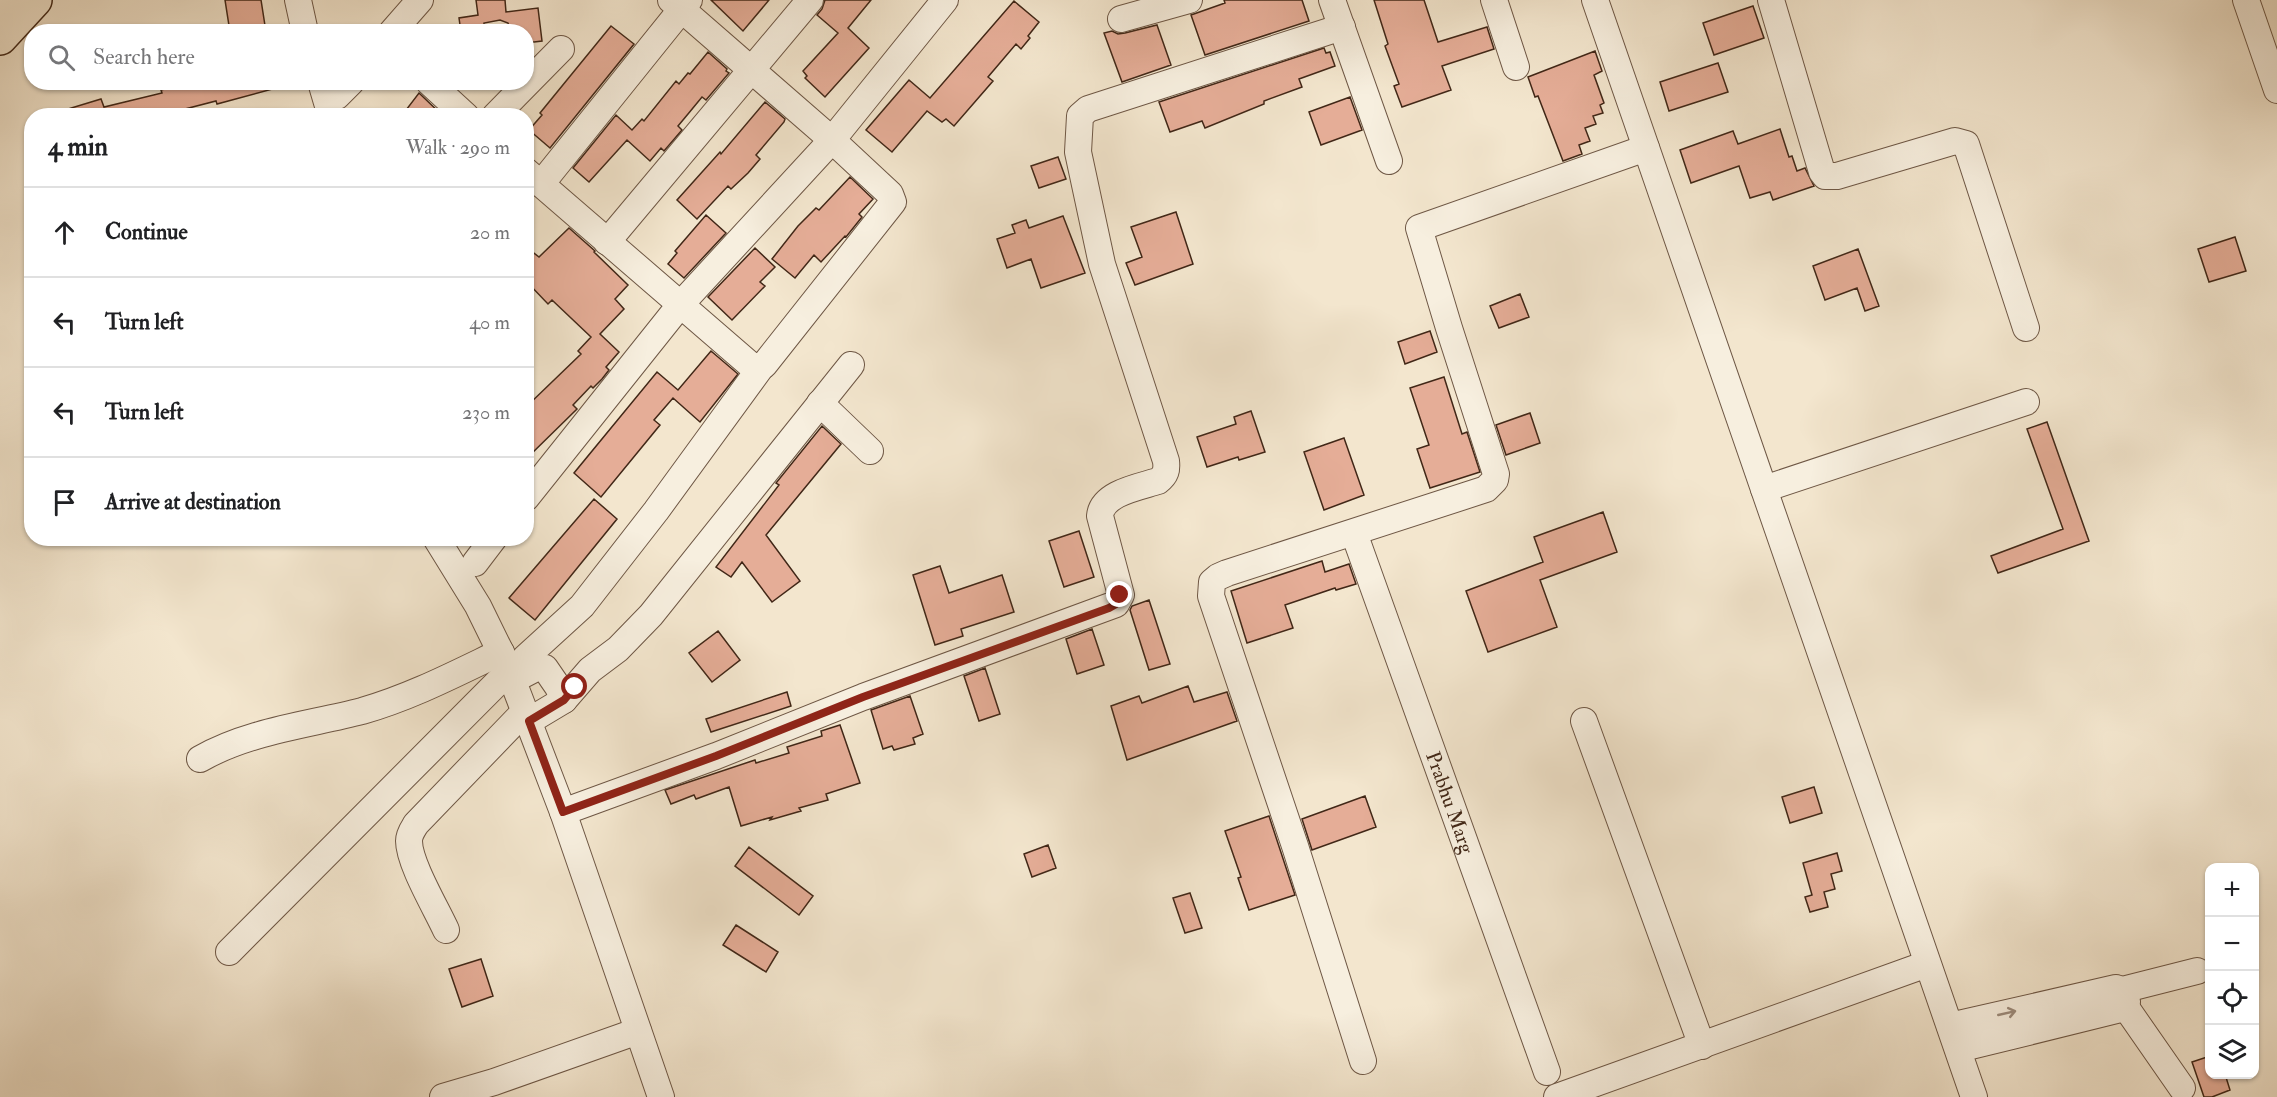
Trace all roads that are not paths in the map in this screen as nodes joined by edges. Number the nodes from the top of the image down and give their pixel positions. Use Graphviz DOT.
graph roads {
  1 [pos="35,0"];
  2 [pos="298,0"];
  3 [pos="420,0"];
  4 [pos="810,0"];
  5 [pos="945,0"];
  6 [pos="1189,0"];
  7 [pos="1332,0"];
  8 [pos="1494,0"];
  9 [pos="1595,0"];
  10 [pos="1771,0"];
  11 [pos="2246,0"];
  12 [pos="680,3"];
  13 [pos="1121,19"];
  14 [pos="303,24"];
  15 [pos="399,24"];
  16 [pos="1342,27"];
  17 [pos="0,38"];
  18 [pos="561,49"];
  19 [pos="1516,67"];
  20 [pos="752,70"];
  21 [pos="534,76"];
  22 [pos="437,90"];
  23 [pos="521,90"];
  24 [pos="2277,90"];
  25 [pos="457,108"];
  26 [pos="503,108"];
  27 [pos="832,140"];
  28 [pos="1646,148"];
  29 [pos="1389,161"];
  30 [pos="534,175"];
  31 [pos="534,181"];
  32 [pos="607,242"];
  33 [pos="680,305"];
  34 [pos="2026,328"];
  35 [pos="851,364"];
  36 [pos="761,367"];
  37 [pos="2026,402"];
  38 [pos="820,404"];
  39 [pos="870,451"];
  40 [pos="534,488"];
  41 [pos="1764,489"];
  42 [pos="1354,533"];
  43 [pos="441,546"];
  44 [pos="488,546"];
  45 [pos="475,562"];
  46 [pos="512,665"];
  47 [pos="564,700"];
  48 [pos="527,716"];
  49 [pos="1584,720"];
  50 [pos="200,759"];
  51 [pos="563,812"];
  52 [pos="446,930"];
  53 [pos="230,952"];
  54 [pos="1928,964"];
  55 [pos="2197,971"];
  56 [pos="2123,998"];
  57 [pos="638,1030"];
  58 [pos="1954,1038"];
  59 [pos="1702,1046"];
  60 [pos="1363,1061"];
  61 [pos="1547,1072"];
  62 [pos="2182,1088"];
  63 [pos="443,1097"];
  64 [pos="661,1097"];
  65 [pos="1557,1097"];
  66 [pos="1974,1097"];
  1 -- 17 [label="main road"];
  2 -- 14 [label="street"];
  3 -- 15 [label="street"];
  4 -- 20 [label="street"];
  5 -- 27 [label="street"];
  6 -- 13 [label="street"];
  7 -- 16 [label="street"];
  8 -- 19 [label="street"];
  9 -- 28 [label="street"];
  10 -- 34 [label="street"];
  11 -- 24 [label="street"];
  12 -- 20 [label="street"];
  12 -- 30 [label="street"];
  16 -- 29 [label="street"];
  16 -- 51 [label="street"];
  18 -- 21 [label="street"];
  20 -- 27 [label="street"];
  20 -- 32 [label="street"];
  22 -- 25 [label="street"];
  23 -- 26 [label="street"];
  27 -- 33 [label="street"];
  27 -- 36 [label="street"];
  28 -- 41 [label="street"];
  28 -- 42 [label="street"];
  31 -- 32 [label="street"];
  32 -- 33 [label="street"];
  33 -- 36 [label="street"];
  33 -- 40 [label="street"];
  35 -- 38 [label="street"];
  36 -- 46 [label="street"];
  37 -- 41 [label="street"];
  38 -- 39 [label="street"];
  38 -- 47 [label="street"];
  41 -- 54 [label="street"];
  42 -- 60 [label="street"];
  42 -- 61 [label="street, Prabhu Marg"];
  43 -- 46 [label="street"];
  44 -- 45 [label="street"];
  46 -- 47 [label="street"];
  46 -- 48 [label="street"];
  46 -- 50 [label="street"];
  46 -- 53 [label="street"];
  47 -- 48 [label="street"];
  48 -- 51 [label="street"];
  48 -- 52 [label="street"];
  49 -- 59 [label="street"];
  51 -- 57 [label="street"];
  54 -- 58 [label="street"];
  54 -- 59 [label="street"];
  55 -- 56 [label="street"];
  56 -- 58 [label="street"];
  56 -- 62 [label="street"];
  57 -- 63 [label="street"];
  57 -- 64 [label="street"];
  58 -- 66 [label="street"];
  59 -- 65 [label="street"];
}
